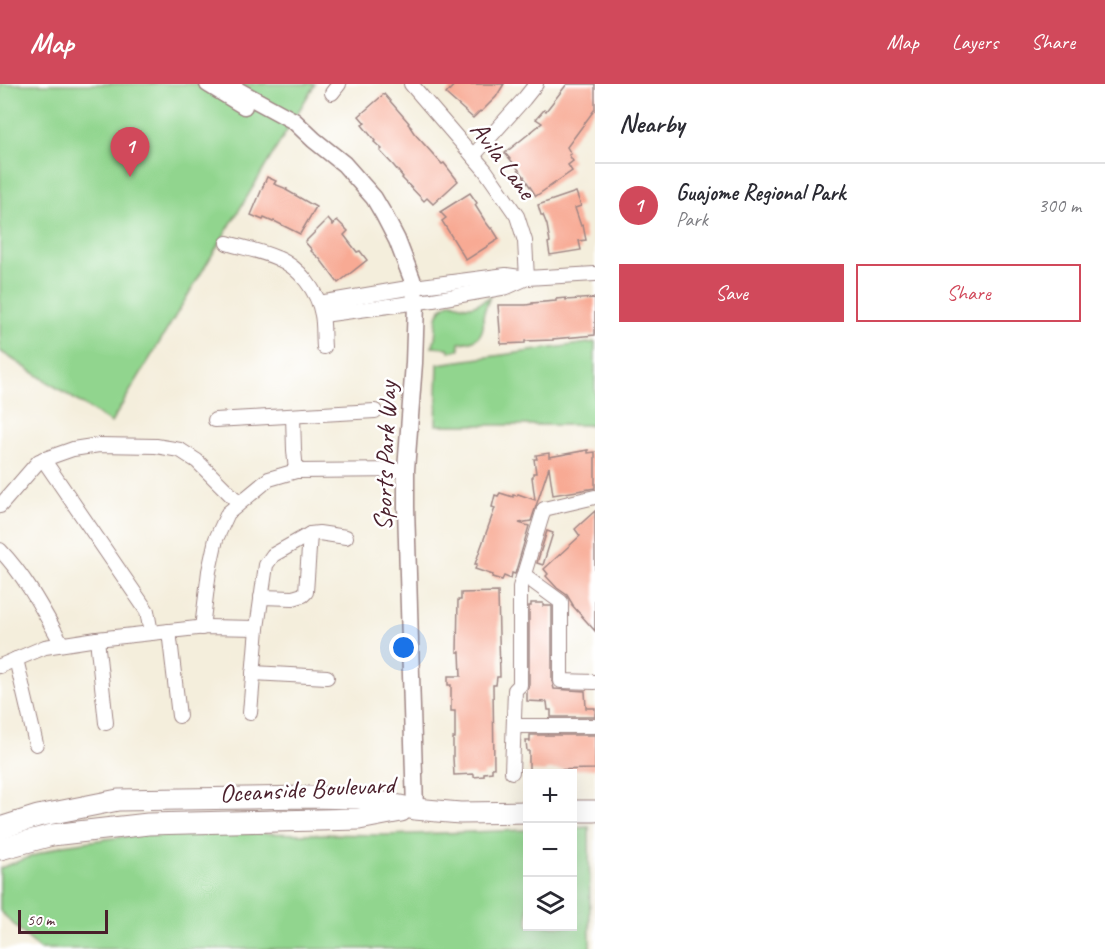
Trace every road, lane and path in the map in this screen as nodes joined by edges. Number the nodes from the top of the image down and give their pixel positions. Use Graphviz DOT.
graph roads {
  1 [pos="208,84"];
  2 [pos="230,84"];
  3 [pos="411,84"];
  4 [pos="536,84"];
  5 [pos="314,140"];
  6 [pos="473,156"];
  7 [pos="227,243"];
  8 [pos="595,274"];
  9 [pos="527,278"];
  10 [pos="415,295"];
  11 [pos="321,309"];
  12 [pos="324,347"];
  13 [pos="375,411"];
  14 [pos="292,416"];
  15 [pos="215,420"];
  16 [pos="43,459"];
  17 [pos="406,470"];
  18 [pos="296,471"];
  19 [pos="595,497"];
  20 [pos="239,503"];
  21 [pos="0,506"];
  22 [pos="310,534"];
  23 [pos="346,537"];
  24 [pos="0,550"];
  25 [pos="524,575"];
  26 [pos="261,597"];
  27 [pos="202,628"];
  28 [pos="257,628"];
  29 [pos="169,631"];
  30 [pos="151,633"];
  31 [pos="97,639"];
  32 [pos="62,644"];
  33 [pos="16,659"];
  34 [pos="0,666"];
  35 [pos="253,673"];
  36 [pos="327,677"];
  37 [pos="595,682"];
  38 [pos="250,713"];
  39 [pos="178,716"];
  40 [pos="106,723"];
  41 [pos="514,726"];
  42 [pos="595,726"];
  43 [pos="36,744"];
  44 [pos="512,772"];
  45 [pos="415,809"];
  46 [pos="577,811"];
  47 [pos="595,811"];
  48 [pos="523,812"];
  49 [pos="0,828"];
  50 [pos="0,849"];
  1 -- 5 [label="street, Sports Park Way"];
  2 -- 5 [label="street, Sports Park Way"];
  3 -- 6 [label="street, Avila Lane"];
  4 -- 6 [label="street"];
  5 -- 10 [label="street, Sports Park Way"];
  6 -- 9 [label="street, Avila Lane"];
  7 -- 11 [label="street"];
  8 -- 9 [label="street"];
  9 -- 10 [label="street"];
  10 -- 11 [label="street"];
  10 -- 17 [label="street, Sports Park Way"];
  11 -- 12 [label="street"];
  13 -- 14 [label="street"];
  14 -- 15 [label="street"];
  14 -- 18 [label="street"];
  16 -- 20 [label="street"];
  16 -- 21 [label="street"];
  16 -- 30 [label="street"];
  17 -- 18 [label="street"];
  17 -- 45 [label="street, Sports Park Way"];
  18 -- 20 [label="street"];
  19 -- 25 [label="street"];
  20 -- 27 [label="street"];
  22 -- 23 [label="street"];
  22 -- 26 [label="street"];
  22 -- 26 [label="street"];
  24 -- 32 [label="street"];
  25 -- 37 [label="street"];
  25 -- 41 [label="street"];
  26 -- 28 [label="street"];
  27 -- 28 [label="street"];
  27 -- 29 [label="street"];
  28 -- 35 [label="street"];
  29 -- 30 [label="street"];
  29 -- 39 [label="street"];
  30 -- 31 [label="street"];
  31 -- 32 [label="street"];
  31 -- 40 [label="street"];
  32 -- 33 [label="street"];
  33 -- 34 [label="street"];
  33 -- 43 [label="street"];
  35 -- 36 [label="street"];
  35 -- 38 [label="street"];
  41 -- 42 [label="street"];
  41 -- 44 [label="street"];
  45 -- 48 [label="main road"];
  45 -- 49 [label="main road, Oceanside Boulevard"];
  45 -- 50 [label="main road, Oceanside Boulevard"];
  46 -- 47 [label="main road"];
}
